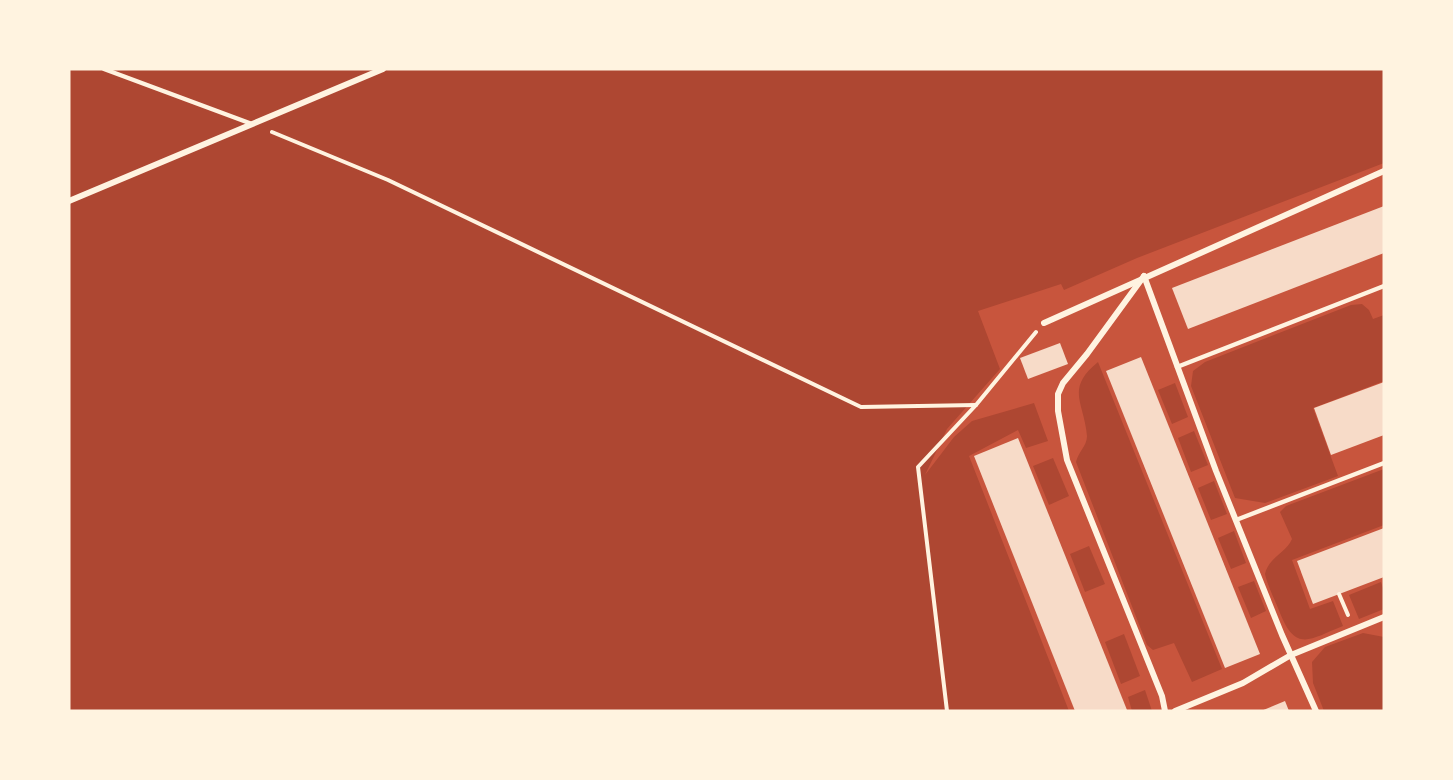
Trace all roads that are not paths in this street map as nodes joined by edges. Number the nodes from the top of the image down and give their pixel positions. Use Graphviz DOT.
graph roads {
  1 [pos="104,69"];
  2 [pos="383,69"];
  3 [pos="252,124"];
  4 [pos="1384,171"];
  5 [pos="69,201"];
  6 [pos="1144,276"];
  7 [pos="1384,286"];
  8 [pos="1044,323"];
  9 [pos="1177,367"];
  10 [pos="1384,463"];
  11 [pos="1236,520"];
  12 [pos="1384,617"];
  13 [pos="1291,655"];
  14 [pos="1165,711"];
  15 [pos="1176,711"];
  16 [pos="1316,711"];
  1 -- 3 [label="lane"];
  2 -- 3 [label="street"];
  3 -- 5 [label="street"];
  4 -- 6 [label="street"];
  6 -- 8 [label="street"];
  6 -- 9 [label="street"];
  6 -- 14 [label="street"];
  7 -- 9 [label="lane"];
  9 -- 11 [label="street"];
  10 -- 11 [label="lane"];
  11 -- 13 [label="street"];
  12 -- 13 [label="street"];
  13 -- 15 [label="street"];
  13 -- 16 [label="street"];
}
